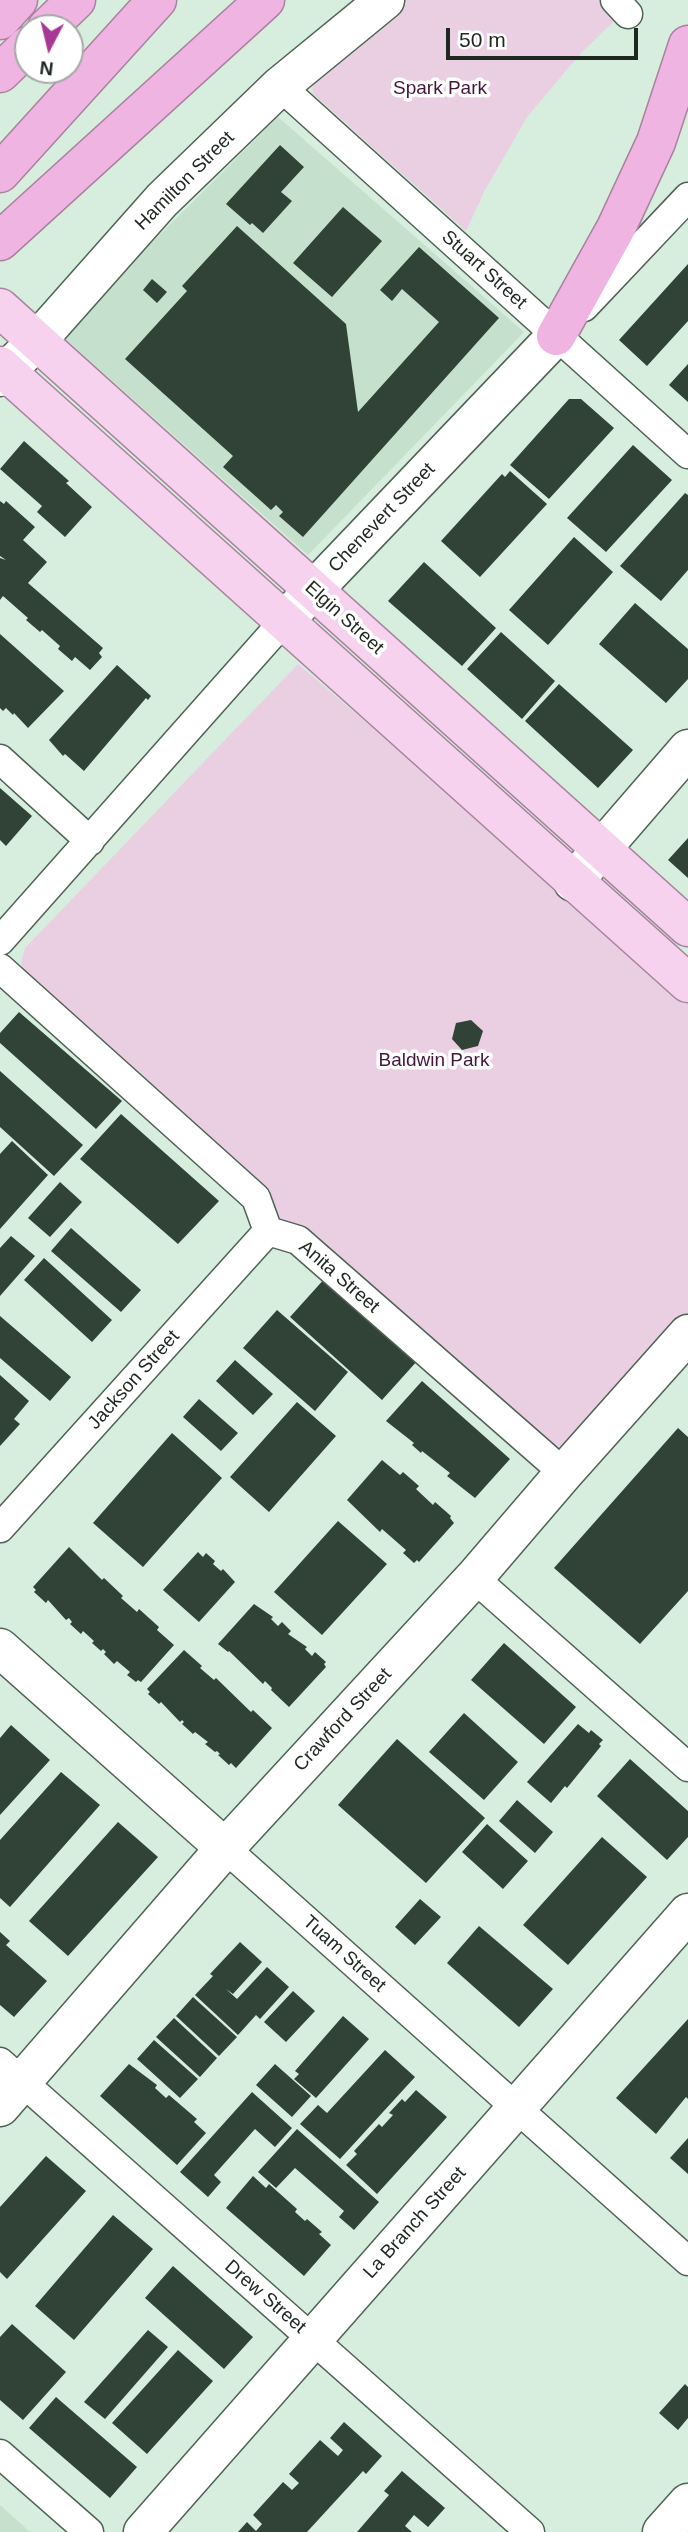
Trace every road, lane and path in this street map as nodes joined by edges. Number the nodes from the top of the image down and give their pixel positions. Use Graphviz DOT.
graph roads {
  1 [pos="18,0"];
  2 [pos="76,0"];
  3 [pos="157,0"];
  4 [pos="265,0"];
  5 [pos="385,0"];
  6 [pos="62,14"];
  7 [pos="0,20"];
  8 [pos="688,45"];
  9 [pos="14,60"];
  10 [pos="0,73"];
  11 [pos="280,86"];
  12 [pos="0,173"];
  13 [pos="688,197"];
  14 [pos="0,241"];
  15 [pos="4,311"];
  16 [pos="556,336"];
  17 [pos="36,342"];
  18 [pos="2,371"];
  19 [pos="688,454"];
  20 [pos="313,590"];
  21 [pos="283,622"];
  22 [pos="688,749"];
  23 [pos="0,759"];
  24 [pos="90,841"];
  25 [pos="601,849"];
  26 [pos="573,881"];
  27 [pos="688,927"];
  28 [pos="0,941"];
  29 [pos="0,968"];
  30 [pos="688,984"];
  31 [pos="268,1231"];
  32 [pos="682,1354"];
  33 [pos="564,1473"];
  34 [pos="0,1528"];
  35 [pos="474,1578"];
  36 [pos="0,1648"];
  37 [pos="688,1767"];
  38 [pos="225,1848"];
  39 [pos="688,1913"];
  40 [pos="7,2084"];
  41 [pos="517,2109"];
  42 [pos="688,2261"];
  43 [pos="312,2338"];
  44 [pos="0,2454"];
  45 [pos="688,2503"];
  46 [pos="89,2532"];
  47 [pos="143,2532"];
  48 [pos="530,2532"];
  49 [pos="662,2532"];
  1 -- 7 [label="highway"];
  2 -- 6 [label="highway"];
  3 -- 12 [label="highway"];
  4 -- 14 [label="highway"];
  5 -- 11 [label="street, Hamilton Street"];
  8 -- 16 [label="highway"];
  9 -- 10 [label="highway"];
  11 -- 16 [label="street, Stuart Street"];
  11 -- 17 [label="street, Hamilton Street"];
  13 -- 16 [label="street, Chenevert Street"];
  15 -- 17 [label="main road, Elgin Street"];
  16 -- 19 [label="street, Stuart Street"];
  16 -- 20 [label="street, Chenevert Street"];
  17 -- 18 [label="street, Hamilton Street"];
  17 -- 20 [label="main road, Elgin Street"];
  18 -- 21 [label="main road"];
  20 -- 21 [label="street, Chenevert Street"];
  20 -- 25 [label="main road, Elgin Street"];
  21 -- 24 [label="street, Chenevert Street"];
  21 -- 26 [label="main road"];
  22 -- 25 [label="street"];
  23 -- 24 [label="street"];
  24 -- 28 [label="street, Chenevert Street"];
  25 -- 26 [label="street"];
  25 -- 27 [label="main road, Elgin Street"];
  26 -- 30 [label="main road"];
  29 -- 31 [label="street"];
  31 -- 33 [label="street, Anita Street"];
  31 -- 34 [label="street, Jackson Street"];
  32 -- 33 [label="street, Crawford Street"];
  33 -- 35 [label="street, Crawford Street"];
  35 -- 37 [label="street"];
  35 -- 38 [label="street, Crawford Street"];
  36 -- 38 [label="street, Tuam Street"];
  38 -- 40 [label="street, Crawford Street"];
  38 -- 41 [label="street, Tuam Street"];
  39 -- 41 [label="street, La Branch Street"];
  40 -- 43 [label="street, Drew Street"];
  41 -- 42 [label="street, Tuam Street"];
  41 -- 43 [label="street, La Branch Street"];
  43 -- 47 [label="street, La Branch Street"];
  43 -- 48 [label="street, Drew Street"];
  44 -- 46 [label="street"];
  45 -- 49 [label="street"];
}
